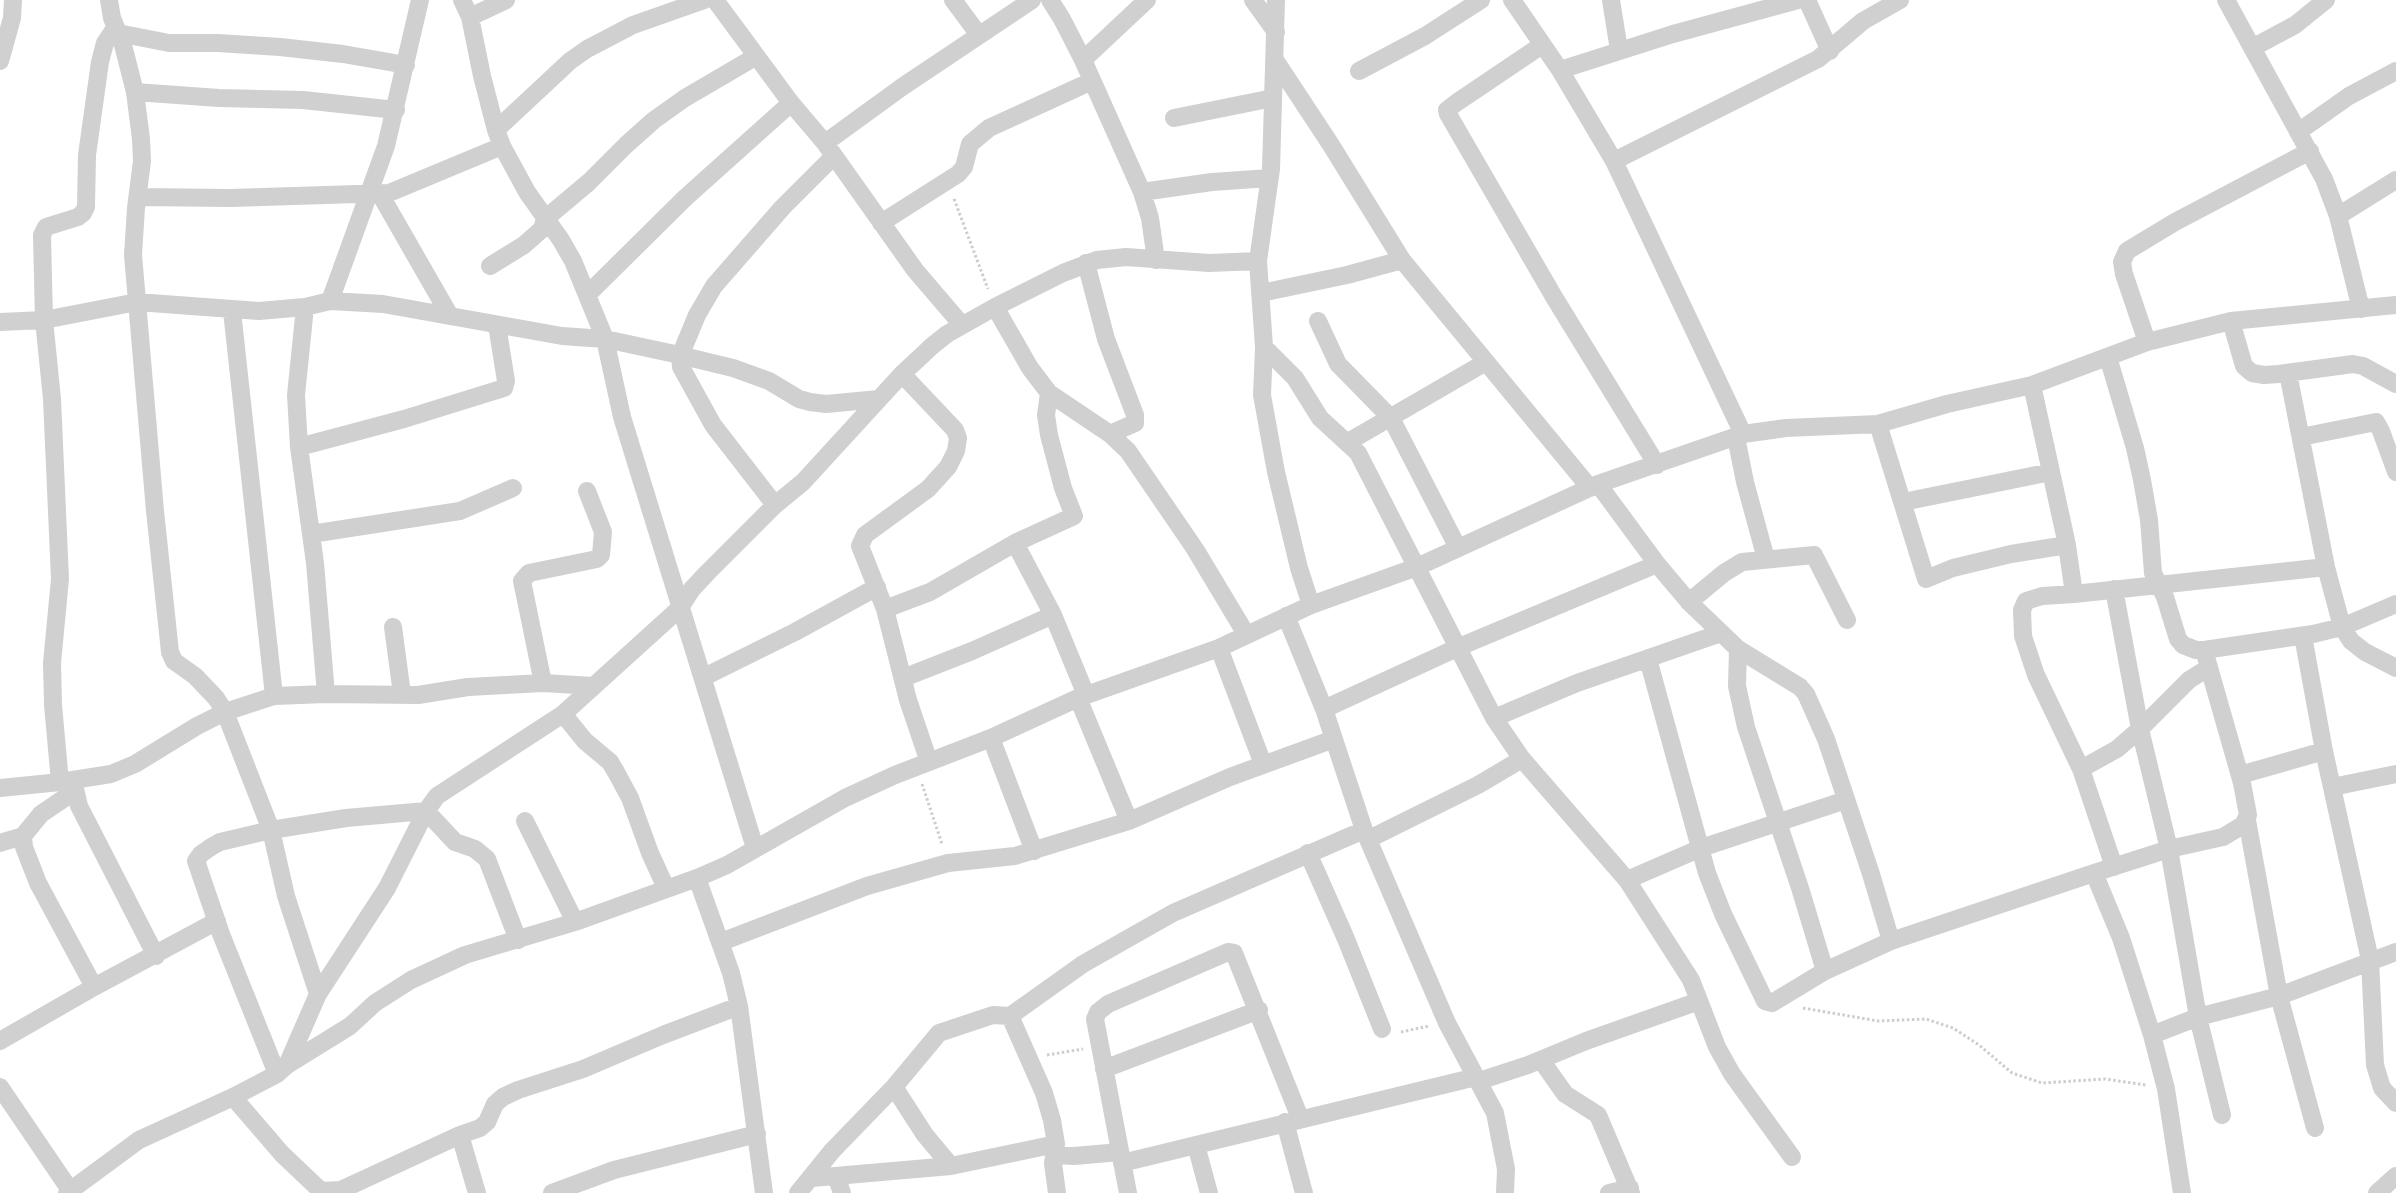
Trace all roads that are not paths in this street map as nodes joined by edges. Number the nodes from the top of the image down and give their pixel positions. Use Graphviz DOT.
graph roads {
  1 [pos="13,0"];
  2 [pos="109,0"];
  3 [pos="420,0"];
  4 [pos="462,0"];
  5 [pos="506,0"];
  6 [pos="704,0"];
  7 [pos="715,0"];
  8 [pos="953,0"];
  9 [pos="1032,0"];
  10 [pos="1050,0"];
  11 [pos="1147,0"];
  12 [pos="1253,0"];
  13 [pos="1276,0"];
  14 [pos="1481,0"];
  15 [pos="1512,0"];
  16 [pos="1611,0"];
  17 [pos="1798,0"];
  18 [pos="1807,0"];
  19 [pos="1900,0"];
  20 [pos="2226,0"];
  21 [pos="2326,0"];
  22 [pos="470,17"];
  23 [pos="116,30"];
  24 [pos="1276,32"];
  25 [pos="979,35"];
  26 [pos="1542,45"];
  27 [pos="2252,48"];
  28 [pos="1619,50"];
  29 [pos="1830,51"];
  30 [pos="755,57"];
  31 [pos="1082,60"];
  32 [pos="1275,60"];
  33 [pos="0,61"];
  34 [pos="406,66"];
  35 [pos="1560,70"];
  36 [pos="1359,71"];
  37 [pos="2396,71"];
  38 [pos="1092,81"];
  39 [pos="135,92"];
  40 [pos="1273,98"];
  41 [pos="791,103"];
  42 [pos="396,110"];
  43 [pos="1174,118"];
  44 [pos="2298,132"];
  45 [pos="499,138"];
  46 [pos="830,150"];
  47 [pos="2310,152"];
  48 [pos="1614,161"];
  49 [pos="1270,178"];
  50 [pos="2396,180"];
  51 [pos="1142,192"];
  52 [pos="375,194"];
  53 [pos="138,197"];
  54 [pos="2338,216"];
  55 [pos="545,219"];
  56 [pos="880,223"];
  57 [pos="1156,260"];
  58 [pos="1402,260"];
  59 [pos="1258,261"];
  60 [pos="1086,264"];
  61 [pos="490,266"];
  62 [pos="1260,293"];
  63 [pos="588,294"];
  64 [pos="330,301"];
  65 [pos="137,302"];
  66 [pos="2396,306"];
  67 [pos="305,307"];
  68 [pos="994,308"];
  69 [pos="2361,309"];
  70 [pos="232,311"];
  71 [pos="450,316"];
  72 [pos="44,320"];
  73 [pos="1318,321"];
  74 [pos="2231,321"];
  75 [pos="0,322"];
  76 [pos="497,324"];
  77 [pos="962,325"];
  78 [pos="605,339"];
  79 [pos="2147,342"];
  80 [pos="1264,347"];
  81 [pos="680,356"];
  82 [pos="2108,357"];
  83 [pos="1486,362"];
  84 [pos="2288,373"];
  85 [pos="902,374"];
  86 [pos="2396,384"];
  87 [pos="2032,385"];
  88 [pos="1049,393"];
  89 [pos="879,399"];
  90 [pos="1391,418"];
  91 [pos="1878,424"];
  92 [pos="1110,434"];
  93 [pos="1740,436"];
  94 [pos="2301,437"];
  95 [pos="1348,442"];
  96 [pos="299,447"];
  97 [pos="1657,465"];
  98 [pos="2051,472"];
  99 [pos="2396,472"];
  100 [pos="1594,486"];
  101 [pos="513,488"];
  102 [pos="587,491"];
  103 [pos="1903,502"];
  104 [pos="775,505"];
  105 [pos="310,534"];
  106 [pos="1015,543"];
  107 [pos="2066,545"];
  108 [pos="1458,548"];
  109 [pos="1766,559"];
  110 [pos="1657,564"];
  111 [pos="1417,567"];
  112 [pos="2326,567"];
  113 [pos="2158,584"];
  114 [pos="877,587"];
  115 [pos="2114,589"];
  116 [pos="2074,594"];
  117 [pos="1689,602"];
  118 [pos="2396,604"];
  119 [pos="1311,605"];
  120 [pos="680,608"];
  121 [pos="885,609"];
  122 [pos="1053,615"];
  123 [pos="1286,616"];
  124 [pos="1847,620"];
  125 [pos="392,627"];
  126 [pos="2342,627"];
  127 [pos="1720,633"];
  128 [pos="1246,634"];
  129 [pos="2303,636"];
  130 [pos="1459,647"];
  131 [pos="1219,648"];
  132 [pos="1738,649"];
  133 [pos="2204,650"];
  134 [pos="1648,659"];
  135 [pos="2208,668"];
  136 [pos="2396,668"];
  137 [pos="704,677"];
  138 [pos="903,678"];
  139 [pos="542,683"];
  140 [pos="593,686"];
  141 [pos="326,694"];
  142 [pos="402,694"];
  143 [pos="274,696"];
  144 [pos="1082,696"];
  145 [pos="1324,709"];
  146 [pos="225,712"];
  147 [pos="563,714"];
  148 [pos="1494,718"];
  149 [pos="2140,729"];
  150 [pos="991,738"];
  151 [pos="1334,739"];
  152 [pos="2324,751"];
  153 [pos="1522,759"];
  154 [pos="922,764"];
  155 [pos="1263,764"];
  156 [pos="2081,769"];
  157 [pos="2396,774"];
  158 [pos="2240,775"];
  159 [pos="69,784"];
  160 [pos="2332,787"];
  161 [pos="0,788"];
  162 [pos="1846,800"];
  163 [pos="426,810"];
  164 [pos="2247,820"];
  165 [pos="525,821"];
  166 [pos="1129,821"];
  167 [pos="1777,822"];
  168 [pos="271,830"];
  169 [pos="1366,834"];
  170 [pos="23,836"];
  171 [pos="0,843"];
  172 [pos="755,848"];
  173 [pos="1701,848"];
  174 [pos="2169,849"];
  175 [pos="1034,851"];
  176 [pos="1308,853"];
  177 [pos="2114,867"];
  178 [pos="2094,873"];
  179 [pos="697,878"];
  180 [pos="1627,880"];
  181 [pos="666,888"];
  182 [pos="217,922"];
  183 [pos="574,922"];
  184 [pos="518,940"];
  185 [pos="1891,941"];
  186 [pos="721,942"];
  187 [pos="2396,952"];
  188 [pos="156,956"];
  189 [pos="2370,960"];
  190 [pos="1825,970"];
  191 [pos="94,987"];
  192 [pos="318,994"];
  193 [pos="2279,996"];
  194 [pos="1699,1000"];
  195 [pos="739,1006"];
  196 [pos="1259,1010"];
  197 [pos="1010,1016"];
  198 [pos="2198,1017"];
  199 [pos="1382,1029"];
  200 [pos="2152,1034"];
  201 [pos="0,1042"];
  202 [pos="1541,1060"];
  203 [pos="282,1069"];
  204 [pos="1104,1069"];
  205 [pos="1478,1079"];
  206 [pos="0,1087"];
  207 [pos="894,1087"];
  208 [pos="233,1097"];
  209 [pos="2396,1103"];
  210 [pos="2222,1115"];
  211 [pos="1293,1120"];
  212 [pos="2315,1128"];
  213 [pos="757,1134"];
  214 [pos="460,1135"];
  215 [pos="1196,1145"];
  216 [pos="1055,1150"];
  217 [pos="1121,1157"];
  218 [pos="1792,1157"];
  219 [pos="951,1166"];
  220 [pos="836,1176"];
  221 [pos="2396,1176"];
  222 [pos="812,1178"];
  223 [pos="1630,1191"];
  224 [pos="68,1192"];
  225 [pos="477,1193"];
  226 [pos="552,1193"];
  227 [pos="764,1193"];
  228 [pos="798,1193"];
  229 [pos="842,1193"];
  230 [pos="1058,1193"];
  231 [pos="1128,1193"];
  232 [pos="1209,1193"];
  233 [pos="1304,1193"];
  234 [pos="1505,1193"];
  235 [pos="1609,1193"];
  236 [pos="2182,1193"];
  237 [pos="2377,1193"];
  1 -- 33 [label="street"];
  2 -- 23 [label="street"];
  3 -- 34 [label="street"];
  4 -- 22 [label="street"];
  5 -- 22 [label="street"];
  6 -- 45 [label="street"];
  7 -- 30 [label="street"];
  8 -- 25 [label="street"];
  9 -- 25 [label="street"];
  10 -- 31 [label="street"];
  11 -- 31 [label="street"];
  12 -- 24 [label="street"];
  13 -- 24 [label="street"];
  14 -- 36 [label="street"];
  15 -- 26 [label="street"];
  16 -- 28 [label="street"];
  17 -- 28 [label="street"];
  18 -- 29 [label="street"];
  19 -- 29 [label="street"];
  20 -- 27 [label="street"];
  21 -- 27 [label="street"];
  22 -- 45 [label="street"];
  23 -- 34 [label="street"];
  23 -- 39 [label="street"];
  23 -- 72 [label="street"];
  24 -- 32 [label="street"];
  25 -- 46 [label="street"];
  26 -- 35 [label="street"];
  26 -- 97 [label="street"];
  27 -- 44 [label="street"];
  28 -- 35 [label="street"];
  29 -- 48 [label="street"];
  30 -- 41 [label="street"];
  30 -- 55 [label="street"];
  31 -- 38 [label="street"];
  32 -- 40 [label="street"];
  32 -- 58 [label="street"];
  34 -- 42 [label="street"];
  35 -- 48 [label="street"];
  37 -- 44 [label="street"];
  38 -- 51 [label="street"];
  38 -- 56 [label="street"];
  39 -- 42 [label="street"];
  39 -- 53 [label="street"];
  40 -- 43 [label="street"];
  40 -- 49 [label="street"];
  41 -- 46 [label="street"];
  41 -- 63 [label="street"];
  42 -- 52 [label="street"];
  44 -- 47 [label="street"];
  45 -- 52 [label="street"];
  45 -- 55 [label="street"];
  46 -- 56 [label="street"];
  46 -- 81 [label="street"];
  47 -- 54 [label="street"];
  47 -- 79 [label="street"];
  48 -- 93 [label="street"];
  49 -- 51 [label="street"];
  49 -- 59 [label="street"];
  50 -- 54 [label="street"];
  51 -- 57 [label="street"];
  52 -- 53 [label="street"];
  52 -- 64 [label="street"];
  52 -- 71 [label="street"];
  53 -- 65 [label="street"];
  54 -- 69 [label="street"];
  55 -- 61 [label="street"];
  55 -- 63 [label="street"];
  56 -- 77 [label="street"];
  57 -- 59 [label="street"];
  57 -- 60 [label="street"];
  58 -- 62 [label="street"];
  58 -- 83 [label="street"];
  59 -- 62 [label="street"];
  60 -- 68 [label="street"];
  60 -- 92 [label="street"];
  62 -- 80 [label="street"];
  63 -- 78 [label="street"];
  64 -- 67 [label="street"];
  64 -- 71 [label="street"];
  65 -- 70 [label="street"];
  65 -- 72 [label="street"];
  65 -- 146 [label="street"];
  66 -- 69 [label="street"];
  67 -- 70 [label="street"];
  67 -- 96 [label="street"];
  68 -- 77 [label="street"];
  68 -- 88 [label="street"];
  69 -- 74 [label="street"];
  70 -- 143 [label="street"];
  71 -- 76 [label="street"];
  72 -- 75 [label="street"];
  72 -- 159 [label="street"];
  73 -- 90 [label="street"];
  74 -- 79 [label="street"];
  74 -- 84 [label="street"];
  76 -- 78 [label="street"];
  76 -- 96 [label="street"];
  77 -- 85 [label="street"];
  78 -- 81 [label="street"];
  78 -- 120 [label="street"];
  79 -- 82 [label="street"];
  80 -- 95 [label="street"];
  80 -- 119 [label="street"];
  81 -- 89 [label="street"];
  81 -- 104 [label="street"];
  82 -- 87 [label="street"];
  82 -- 113 [label="street"];
  83 -- 90 [label="street"];
  83 -- 100 [label="street"];
  84 -- 86 [label="street"];
  84 -- 94 [label="street"];
  85 -- 89 [label="street"];
  85 -- 114 [label="street"];
  87 -- 91 [label="street"];
  87 -- 98 [label="street"];
  88 -- 92 [label="street"];
  88 -- 106 [label="street"];
  89 -- 104 [label="street"];
  90 -- 95 [label="street"];
  90 -- 108 [label="street"];
  91 -- 93 [label="street"];
  91 -- 103 [label="street"];
  92 -- 128 [label="street"];
  93 -- 97 [label="street"];
  93 -- 109 [label="street"];
  94 -- 99 [label="street"];
  94 -- 112 [label="street"];
  95 -- 111 [label="street"];
  96 -- 105 [label="street"];
  97 -- 100 [label="street"];
  98 -- 103 [label="street"];
  98 -- 107 [label="street"];
  100 -- 108 [label="street"];
  100 -- 110 [label="street"];
  101 -- 105 [label="street"];
  102 -- 139 [label="street"];
  103 -- 107 [label="street"];
  104 -- 120 [label="street"];
  105 -- 141 [label="street"];
  106 -- 121 [label="street"];
  106 -- 122 [label="street"];
  107 -- 116 [label="street"];
  108 -- 111 [label="street"];
  109 -- 117 [label="street"];
  109 -- 124 [label="street"];
  110 -- 117 [label="street"];
  110 -- 130 [label="street"];
  111 -- 119 [label="street"];
  111 -- 130 [label="street"];
  112 -- 113 [label="street"];
  112 -- 126 [label="street"];
  113 -- 115 [label="street"];
  113 -- 133 [label="street"];
  114 -- 121 [label="street"];
  114 -- 137 [label="street"];
  115 -- 116 [label="street"];
  115 -- 149 [label="street"];
  116 -- 156 [label="street"];
  117 -- 127 [label="street"];
  118 -- 126 [label="street"];
  119 -- 123 [label="street"];
  120 -- 137 [label="street"];
  120 -- 140 [label="street"];
  121 -- 138 [label="street"];
  122 -- 138 [label="street"];
  122 -- 144 [label="street"];
  123 -- 128 [label="street"];
  123 -- 145 [label="street"];
  125 -- 142 [label="street"];
  126 -- 129 [label="street"];
  126 -- 136 [label="street"];
  127 -- 132 [label="street"];
  127 -- 134 [label="street"];
  128 -- 131 [label="street"];
  129 -- 133 [label="street"];
  129 -- 152 [label="street"];
  130 -- 145 [label="street"];
  130 -- 148 [label="street"];
  131 -- 144 [label="street"];
  131 -- 155 [label="street"];
  132 -- 162 [label="street"];
  132 -- 167 [label="street"];
  133 -- 135 [label="street"];
  134 -- 148 [label="street"];
  134 -- 173 [label="street"];
  135 -- 149 [label="street"];
  135 -- 158 [label="street"];
  137 -- 172 [label="street"];
  138 -- 154 [label="street"];
  139 -- 140 [label="street"];
  139 -- 142 [label="street"];
  140 -- 147 [label="street"];
  141 -- 142 [label="street"];
  141 -- 143 [label="street"];
  143 -- 146 [label="street"];
  144 -- 150 [label="street"];
  144 -- 166 [label="street"];
  145 -- 151 [label="street"];
  146 -- 159 [label="street"];
  146 -- 168 [label="street"];
  147 -- 163 [label="street"];
  147 -- 181 [label="street"];
  148 -- 153 [label="street"];
  149 -- 156 [label="street"];
  149 -- 174 [label="street"];
  150 -- 154 [label="street"];
  150 -- 175 [label="street"];
  151 -- 155 [label="street"];
  151 -- 169 [label="street"];
  152 -- 158 [label="street"];
  152 -- 160 [label="street"];
  153 -- 169 [label="street"];
  153 -- 180 [label="street"];
  154 -- 172 [label="street"];
  155 -- 166 [label="street"];
  156 -- 177 [label="street"];
  157 -- 160 [label="street"];
  158 -- 164 [label="street"];
  159 -- 161 [label="street"];
  159 -- 170 [label="street"];
  159 -- 188 [label="street"];
  160 -- 189 [label="street"];
  162 -- 167 [label="street"];
  162 -- 185 [label="street"];
  163 -- 168 [label="street"];
  163 -- 184 [label="street"];
  163 -- 192 [label="street"];
  164 -- 174 [label="street"];
  164 -- 193 [label="street"];
  165 -- 183 [label="street"];
  166 -- 175 [label="street"];
  167 -- 173 [label="street"];
  167 -- 190 [label="street"];
  168 -- 182 [label="street"];
  168 -- 192 [label="street"];
  169 -- 176 [label="street"];
  169 -- 205 [label="street"];
  170 -- 171 [label="street"];
  170 -- 191 [label="street"];
  172 -- 179 [label="street"];
  173 -- 180 [label="street"];
  173 -- 190 [label="street"];
  174 -- 177 [label="street"];
  174 -- 198 [label="street"];
  175 -- 186 [label="street"];
  176 -- 197 [label="street"];
  176 -- 199 [label="street"];
  177 -- 178 [label="street"];
  178 -- 185 [label="street"];
  178 -- 200 [label="street"];
  179 -- 181 [label="street"];
  179 -- 186 [label="street"];
  180 -- 194 [label="street"];
  181 -- 183 [label="street"];
  182 -- 188 [label="street"];
  182 -- 203 [label="street"];
  183 -- 184 [label="street"];
  184 -- 203 [label="street"];
  185 -- 190 [label="street"];
  186 -- 195 [label="street"];
  187 -- 189 [label="street"];
  188 -- 191 [label="street"];
  189 -- 193 [label="street"];
  189 -- 209 [label="street"];
  191 -- 201 [label="street"];
  192 -- 203 [label="street"];
  193 -- 198 [label="street"];
  193 -- 212 [label="street"];
  194 -- 202 [label="street"];
  194 -- 218 [label="street"];
  195 -- 213 [label="street"];
  195 -- 214 [label="street"];
  196 -- 204 [label="street"];
  196 -- 204 [label="street"];
  196 -- 211 [label="street"];
  197 -- 207 [label="street"];
  197 -- 216 [label="street"];
  198 -- 200 [label="street"];
  198 -- 210 [label="street"];
  200 -- 236 [label="street"];
  202 -- 205 [label="street"];
  202 -- 223 [label="street"];
  203 -- 208 [label="street"];
  204 -- 217 [label="street"];
  205 -- 211 [label="street"];
  205 -- 234 [label="street"];
  206 -- 224 [label="street"];
  207 -- 219 [label="street"];
  207 -- 222 [label="street"];
  208 -- 214 [label="street"];
  208 -- 224 [label="street"];
  211 -- 215 [label="street"];
  211 -- 233 [label="street"];
  213 -- 226 [label="street"];
  213 -- 227 [label="street"];
  214 -- 225 [label="street"];
  215 -- 217 [label="street"];
  215 -- 232 [label="street"];
  216 -- 217 [label="street"];
  216 -- 219 [label="street"];
  216 -- 230 [label="street"];
  217 -- 231 [label="street"];
  219 -- 220 [label="street"];
  220 -- 222 [label="street"];
  220 -- 229 [label="street"];
  221 -- 237 [label="street"];
  222 -- 228 [label="street"];
  223 -- 235 [label="street"];
}
